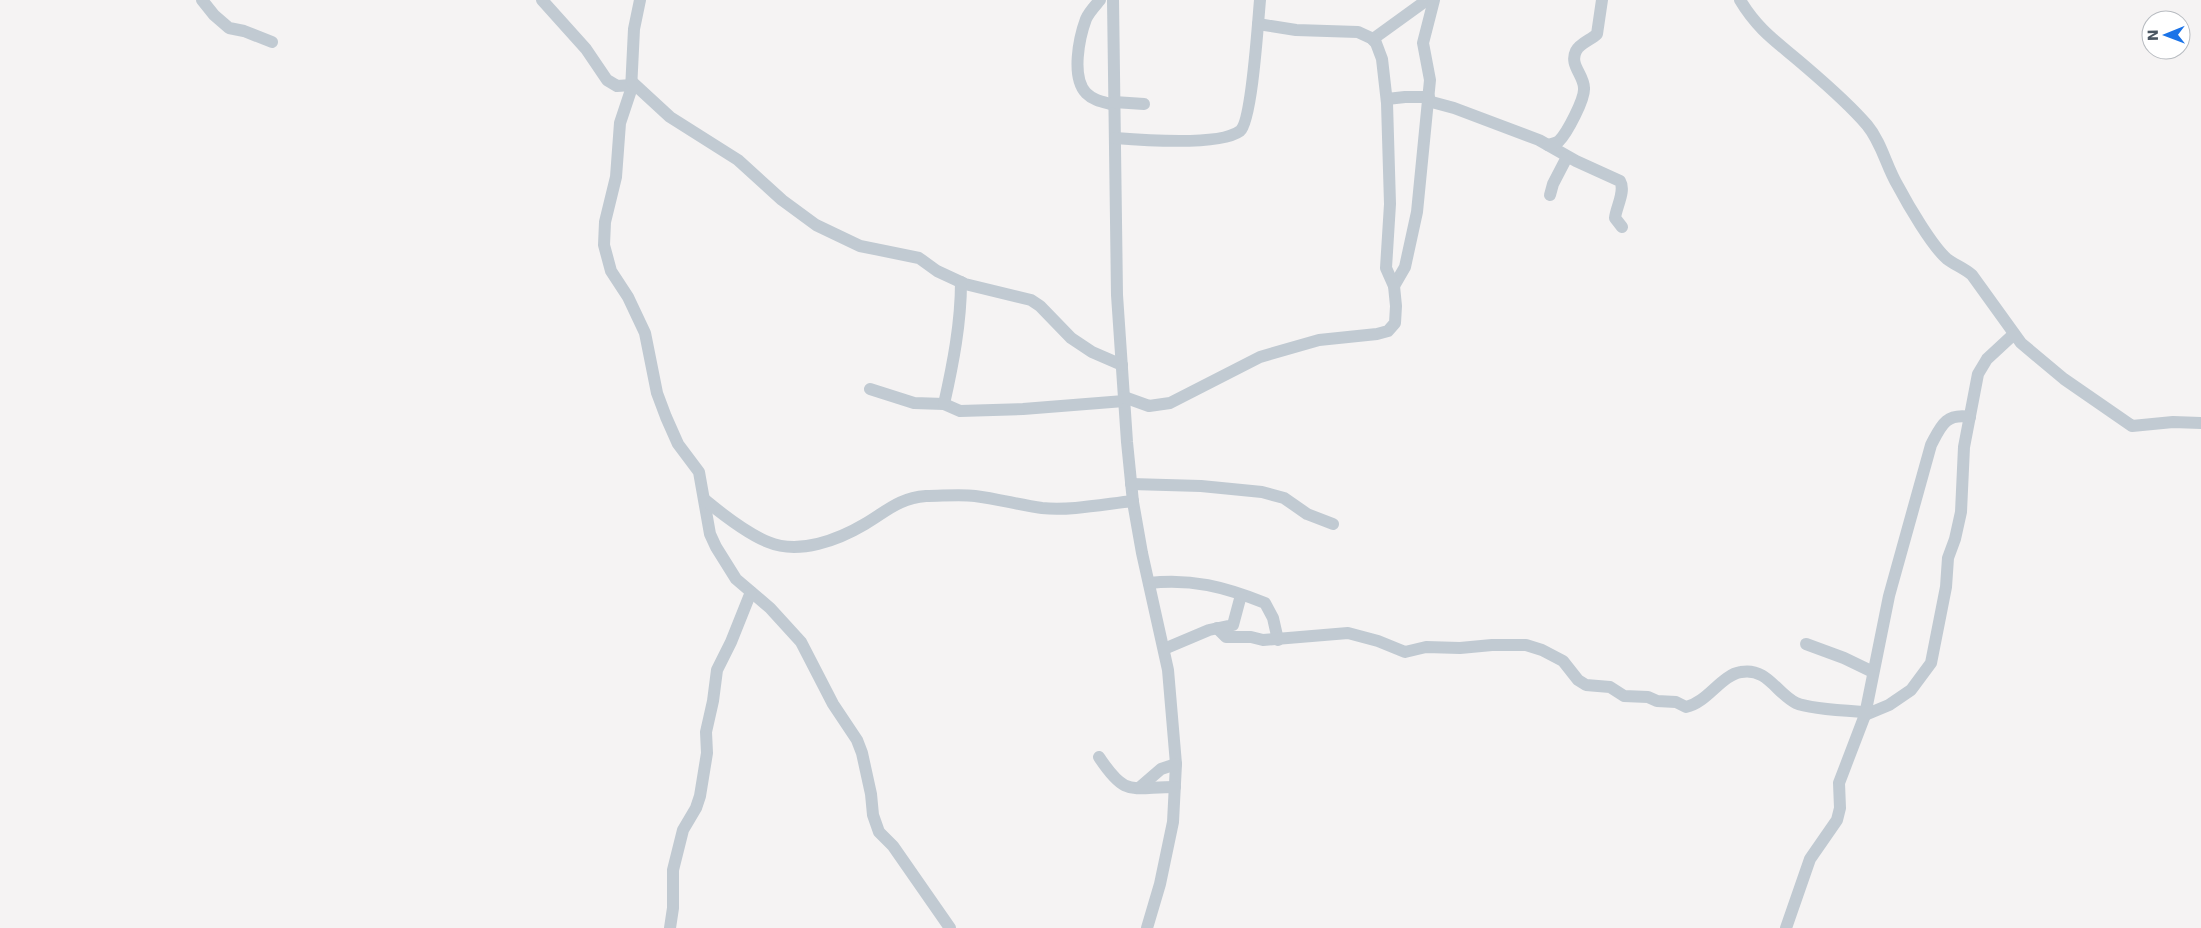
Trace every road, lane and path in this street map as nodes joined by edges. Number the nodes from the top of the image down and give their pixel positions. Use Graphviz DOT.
graph roads {
  1 [pos="202,0"];
  2 [pos="542,0"];
  3 [pos="640,0"];
  4 [pos="1100,0"];
  5 [pos="1113,0"];
  6 [pos="1260,0"];
  7 [pos="1427,0"];
  8 [pos="1434,0"];
  9 [pos="1602,0"];
  10 [pos="1740,0"];
  11 [pos="1258,24"];
  12 [pos="1372,39"];
  13 [pos="272,42"];
  14 [pos="632,84"];
  15 [pos="1387,99"];
  16 [pos="1428,99"];
  17 [pos="1114,104"];
  18 [pos="1144,104"];
  19 [pos="1115,138"];
  20 [pos="1548,146"];
  21 [pos="1568,157"];
  22 [pos="1550,195"];
  23 [pos="1622,227"];
  24 [pos="961,282"];
  25 [pos="1394,286"];
  26 [pos="2014,334"];
  27 [pos="1122,365"];
  28 [pos="870,389"];
  29 [pos="1124,399"];
  30 [pos="944,404"];
  31 [pos="1970,417"];
  32 [pos="2201,423"];
  33 [pos="1132,484"];
  34 [pos="705,500"];
  35 [pos="1133,501"];
  36 [pos="1333,524"];
  37 [pos="1149,583"];
  38 [pos="751,592"];
  39 [pos="1241,595"];
  40 [pos="1218,628"];
  41 [pos="1278,640"];
  42 [pos="1806,644"];
  43 [pos="1164,649"];
  44 [pos="1873,672"];
  45 [pos="1865,713"];
  46 [pos="1099,757"];
  47 [pos="1176,764"];
  48 [pos="1175,787"];
  49 [pos="1139,788"];
  50 [pos="670,928"];
  51 [pos="950,928"];
  52 [pos="1147,928"];
  53 [pos="1786,928"];
  1 -- 13 [label="street"];
  2 -- 14 [label="street"];
  3 -- 14 [label="street"];
  4 -- 17 [label="street"];
  5 -- 17 [label="street"];
  6 -- 11 [label="street"];
  7 -- 12 [label="street"];
  8 -- 16 [label="street"];
  9 -- 20 [label="street"];
  10 -- 26 [label="street"];
  11 -- 12 [label="street"];
  11 -- 19 [label="street"];
  12 -- 15 [label="street"];
  14 -- 24 [label="street"];
  14 -- 34 [label="street"];
  15 -- 16 [label="street"];
  15 -- 25 [label="street"];
  16 -- 20 [label="street"];
  16 -- 25 [label="street"];
  17 -- 18 [label="street"];
  17 -- 19 [label="street"];
  19 -- 27 [label="street"];
  20 -- 21 [label="street"];
  21 -- 22 [label="street"];
  21 -- 23 [label="street"];
  24 -- 27 [label="street"];
  24 -- 30 [label="street"];
  25 -- 29 [label="street"];
  26 -- 31 [label="street"];
  26 -- 32 [label="street"];
  27 -- 29 [label="street"];
  28 -- 30 [label="street"];
  29 -- 30 [label="street"];
  29 -- 33 [label="street"];
  31 -- 44 [label="street"];
  31 -- 45 [label="street"];
  33 -- 35 [label="street"];
  33 -- 36 [label="street"];
  34 -- 35 [label="street"];
  34 -- 38 [label="street"];
  35 -- 37 [label="street"];
  37 -- 39 [label="street"];
  37 -- 43 [label="street"];
  38 -- 50 [label="street"];
  38 -- 51 [label="street"];
  39 -- 40 [label="street"];
  39 -- 41 [label="street"];
  40 -- 41 [label="street"];
  40 -- 43 [label="street"];
  41 -- 45 [label="street"];
  42 -- 44 [label="street"];
  43 -- 47 [label="street"];
  44 -- 45 [label="street"];
  45 -- 53 [label="street"];
  46 -- 49 [label="street"];
  47 -- 48 [label="street"];
  47 -- 49 [label="street"];
  48 -- 49 [label="street"];
  48 -- 52 [label="street"];
}
